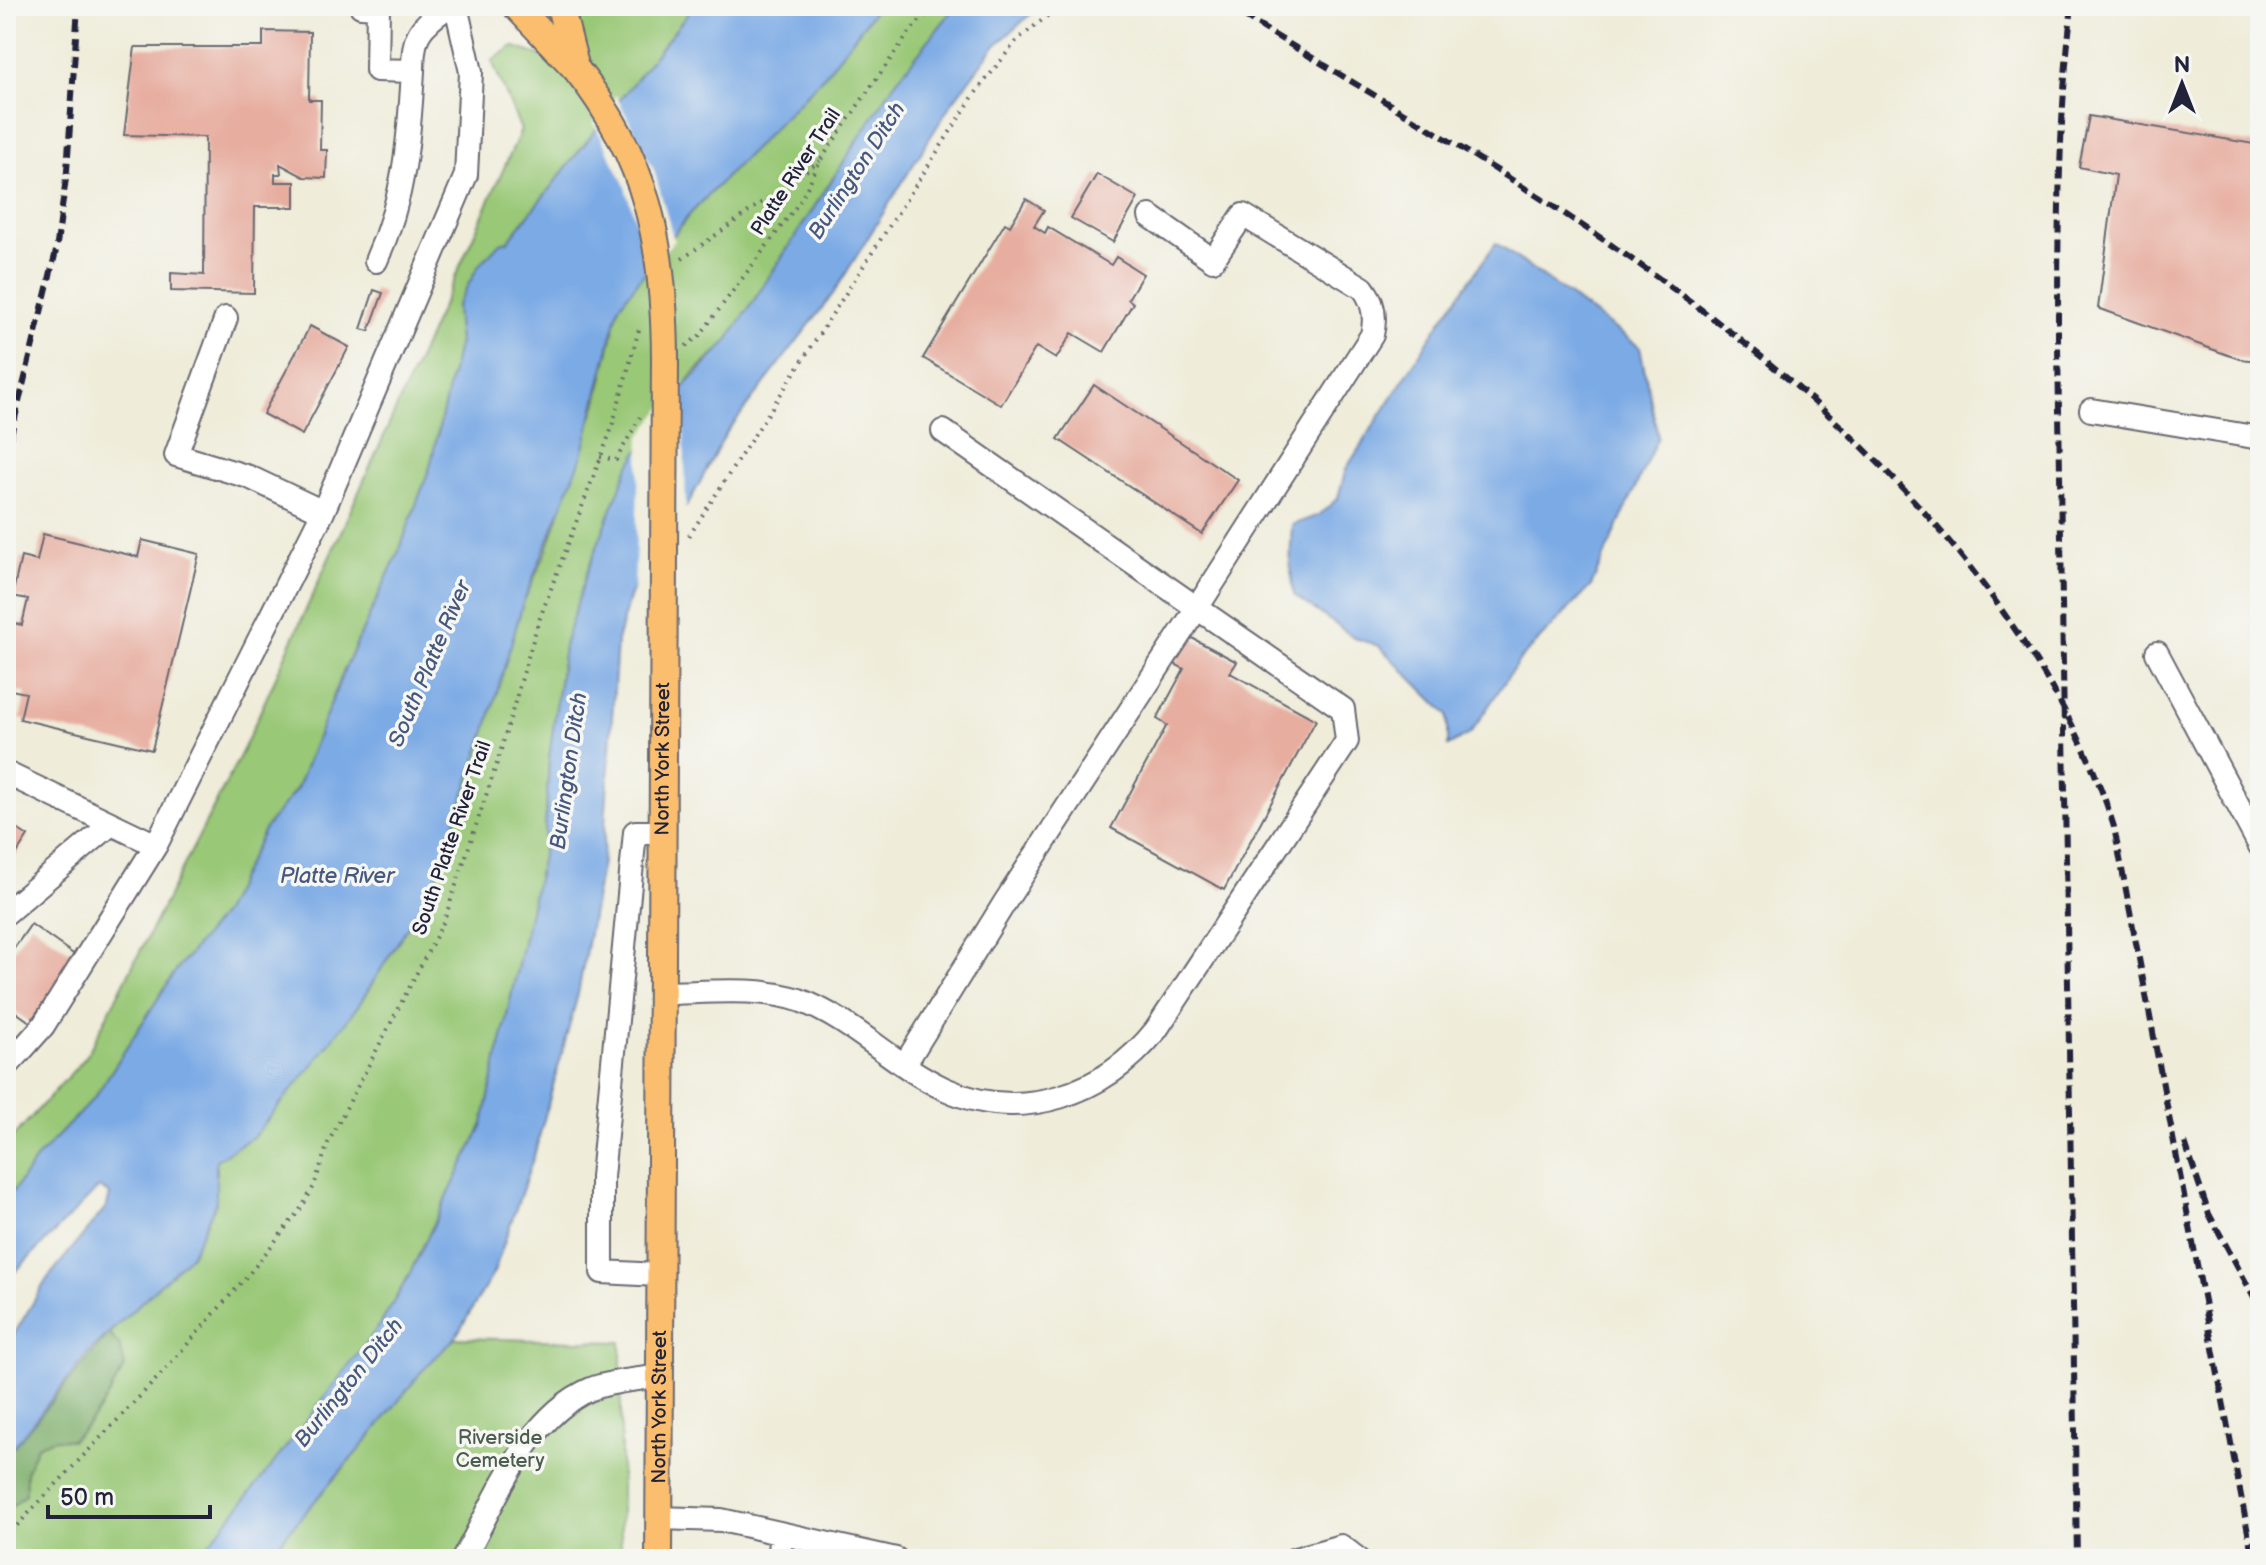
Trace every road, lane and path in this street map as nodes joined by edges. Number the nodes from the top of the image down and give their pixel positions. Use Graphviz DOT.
graph roads {
  1 [pos="361,6"];
  2 [pos="449,6"];
  3 [pos="456,6"];
  4 [pos="516,6"];
  5 [pos="560,6"];
  6 [pos="934,6"];
  7 [pos="1060,6"];
  8 [pos="576,69"];
  9 [pos="413,71"];
  10 [pos="820,161"];
  11 [pos="1150,216"];
  12 [pos="376,261"];
  13 [pos="678,263"];
  14 [pos="226,318"];
  15 [pos="640,325"];
  16 [pos="674,354"];
  17 [pos="653,410"];
  18 [pos="2091,410"];
  19 [pos="943,431"];
  20 [pos="2260,438"];
  21 [pos="600,457"];
  22 [pos="323,512"];
  23 [pos="664,555"];
  24 [pos="1197,608"];
  25 [pos="2157,653"];
  26 [pos="6,773"];
  27 [pos="111,824"];
  28 [pos="661,832"];
  29 [pos="156,845"];
  30 [pos="2260,846"];
  31 [pos="6,913"];
  32 [pos="660,993"];
  33 [pos="10,1054"];
  34 [pos="905,1064"];
  35 [pos="658,1275"];
  36 [pos="659,1376"];
  37 [pos="659,1518"];
  38 [pos="781,1534"];
  39 [pos="6,1537"];
  40 [pos="463,1559"];
  41 [pos="659,1559"];
  42 [pos="778,1559"];
  43 [pos="896,1559"];
  44 [pos="1297,1559"];
  45 [pos="1358,1559"];
  1 -- 9 [label="lane"];
  2 -- 9 [label="lane"];
  3 -- 22 [label="lane"];
  4 -- 8 [label="main road, North York Street"];
  5 -- 8 [label="main road"];
  6 -- 10 [label="path, Platte River Trail"];
  7 -- 23 [label="path"];
  8 -- 16 [label="main road, North York Street, bridge"];
  9 -- 12 [label="lane"];
  10 -- 13 [label="path"];
  10 -- 16 [label="path, Platte River Trail"];
  11 -- 24 [label="lane"];
  14 -- 22 [label="lane"];
  15 -- 21 [label="path, South Platte River Trail"];
  16 -- 17 [label="main road, North York Street"];
  17 -- 21 [label="path"];
  17 -- 23 [label="main road, North York Street"];
  18 -- 20 [label="lane"];
  19 -- 24 [label="lane"];
  21 -- 39 [label="path, South Platte River Trail"];
  22 -- 29 [label="lane"];
  23 -- 28 [label="main road, North York Street"];
  24 -- 34 [label="lane"];
  24 -- 34 [label="lane"];
  25 -- 30 [label="lane"];
  26 -- 27 [label="lane"];
  27 -- 29 [label="lane"];
  27 -- 31 [label="lane"];
  28 -- 32 [label="main road, North York Street"];
  28 -- 35 [label="lane"];
  29 -- 33 [label="lane"];
  32 -- 34 [label="lane"];
  32 -- 35 [label="main road, North York Street"];
  35 -- 36 [label="main road, North York Street"];
  36 -- 37 [label="main road, North York Street"];
  36 -- 40 [label="lane"];
  37 -- 38 [label="lane"];
  37 -- 41 [label="main road, North York Street"];
  38 -- 42 [label="lane"];
  38 -- 43 [label="lane"];
  44 -- 45 [label="lane"];
}
